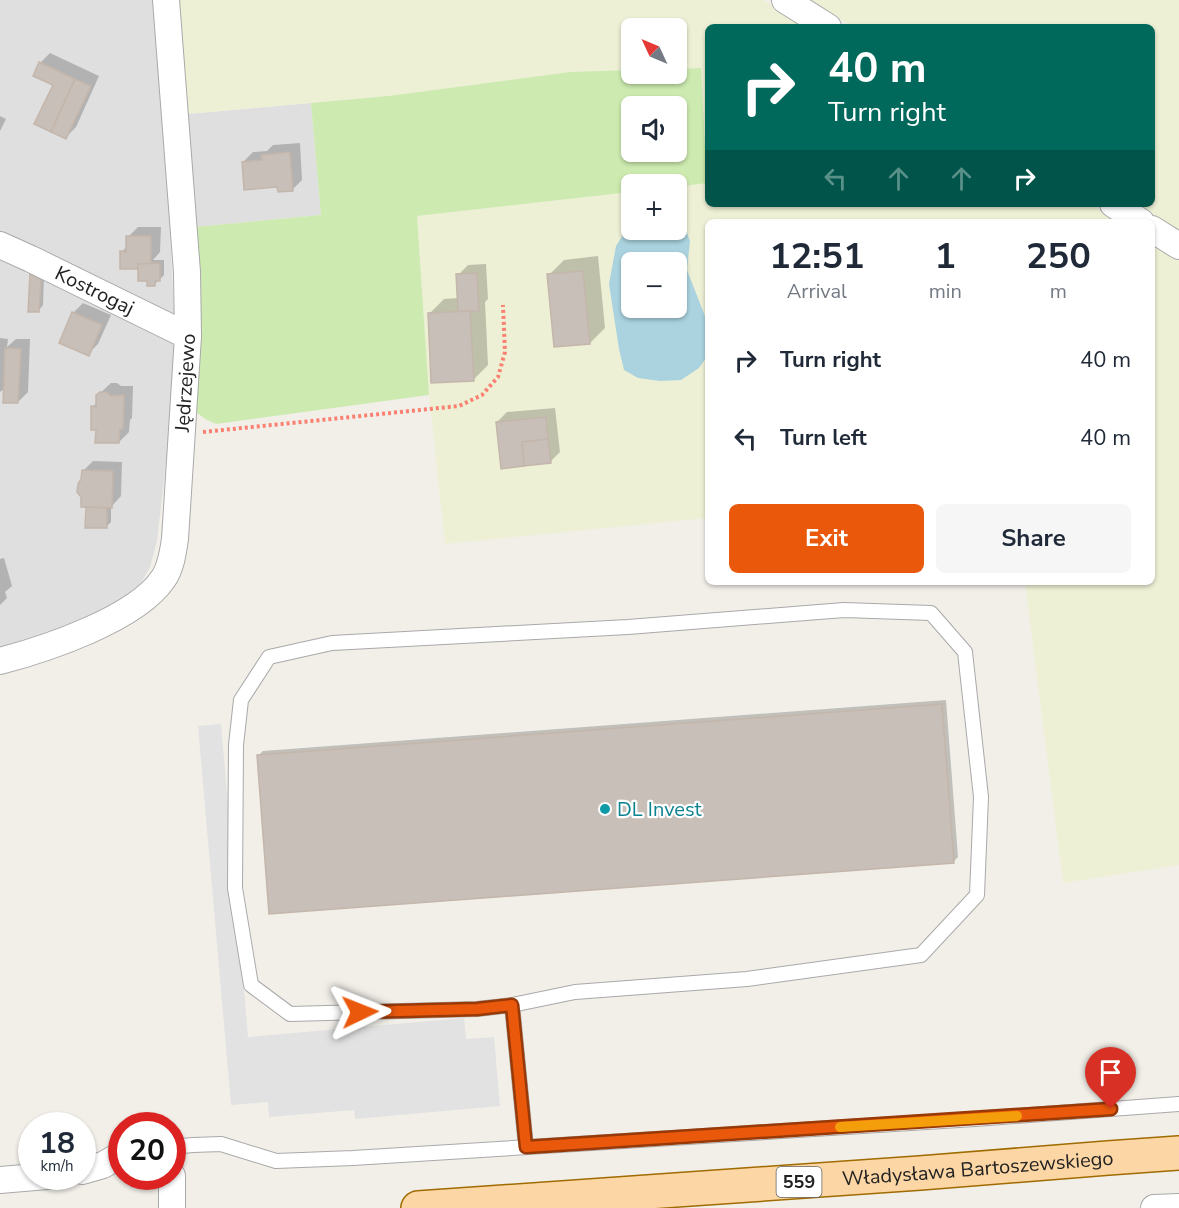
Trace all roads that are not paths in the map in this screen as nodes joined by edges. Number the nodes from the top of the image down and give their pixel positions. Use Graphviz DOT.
graph roads {
  1 [pos="166,0"];
  2 [pos="785,0"];
  3 [pos="823,24"];
  4 [pos="1118,207"];
  5 [pos="1136,219"];
  6 [pos="1155,231"];
  7 [pos="0,245"];
  8 [pos="1179,246"];
  9 [pos="188,336"];
  10 [pos="0,661"];
  11 [pos="512,1005"];
  12 [pos="1179,1104"];
  13 [pos="186,1146"];
  14 [pos="526,1147"];
  15 [pos="1179,1154"];
  16 [pos="18,1178"];
  17 [pos="0,1180"];
  18 [pos="172,1190"];
  19 [pos="1179,1207"];
  20 [pos="172,1208"];
  21 [pos="418,1208"];
  22 [pos="1154,1208"];
  1 -- 9 [label="street, Jędrzejewo"];
  2 -- 3 [label="street"];
  4 -- 5 [label="street"];
  6 -- 8 [label="street"];
  7 -- 9 [label="street, Kostrogaj"];
  9 -- 10 [label="street, Jędrzejewo"];
  11 -- 11 [label="lane"];
  11 -- 14 [label="lane"];
  12 -- 14 [label="lane"];
  13 -- 14 [label="lane"];
  15 -- 21 [label="main road, Władysława Bartoszewskiego / 559"];
  16 -- 17 [label="street"];
  18 -- 20 [label="street"];
  19 -- 22 [label="street"];
}
